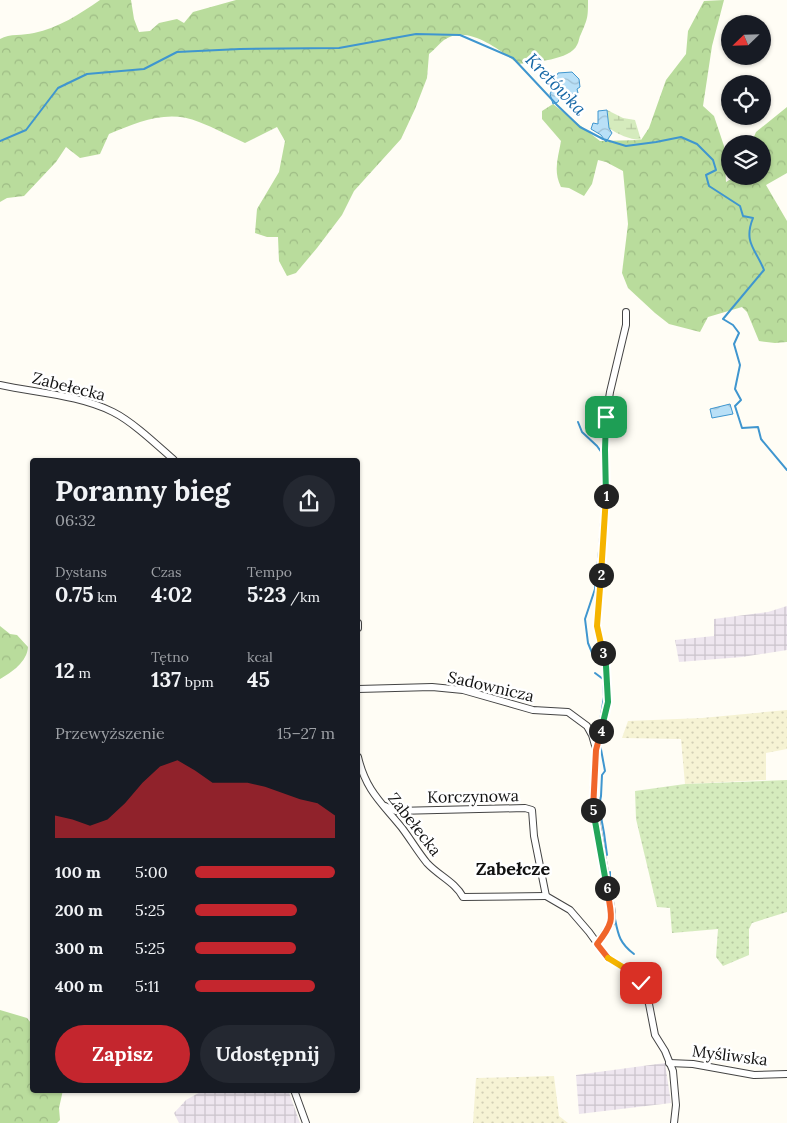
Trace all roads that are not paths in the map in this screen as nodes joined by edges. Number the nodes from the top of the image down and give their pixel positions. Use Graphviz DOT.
graph roads {
  1 [pos="626,312"];
  2 [pos="0,385"];
  3 [pos="172,458"];
  4 [pos="360,690"];
  5 [pos="596,750"];
  6 [pos="360,767"];
  7 [pos="385,806"];
  8 [pos="546,896"];
  9 [pos="597,944"];
  10 [pos="670,1063"];
  11 [pos="787,1074"];
  12 [pos="295,1093"];
  13 [pos="306,1123"];
  14 [pos="674,1123"];
  1 -- 5 [label="street"];
  2 -- 3 [label="street, Zabełecka"];
  4 -- 5 [label="street, Sadownicza"];
  5 -- 9 [label="street"];
  6 -- 7 [label="street, Zabełecka"];
  7 -- 8 [label="street, Zabełecka"];
  7 -- 8 [label="street, Korczynowa"];
  8 -- 9 [label="street, Myśliwska"];
  9 -- 10 [label="street, Myśliwska"];
  10 -- 11 [label="street, Myśliwska"];
  10 -- 14 [label="street, Myśliwska"];
  12 -- 13 [label="street"];
}
